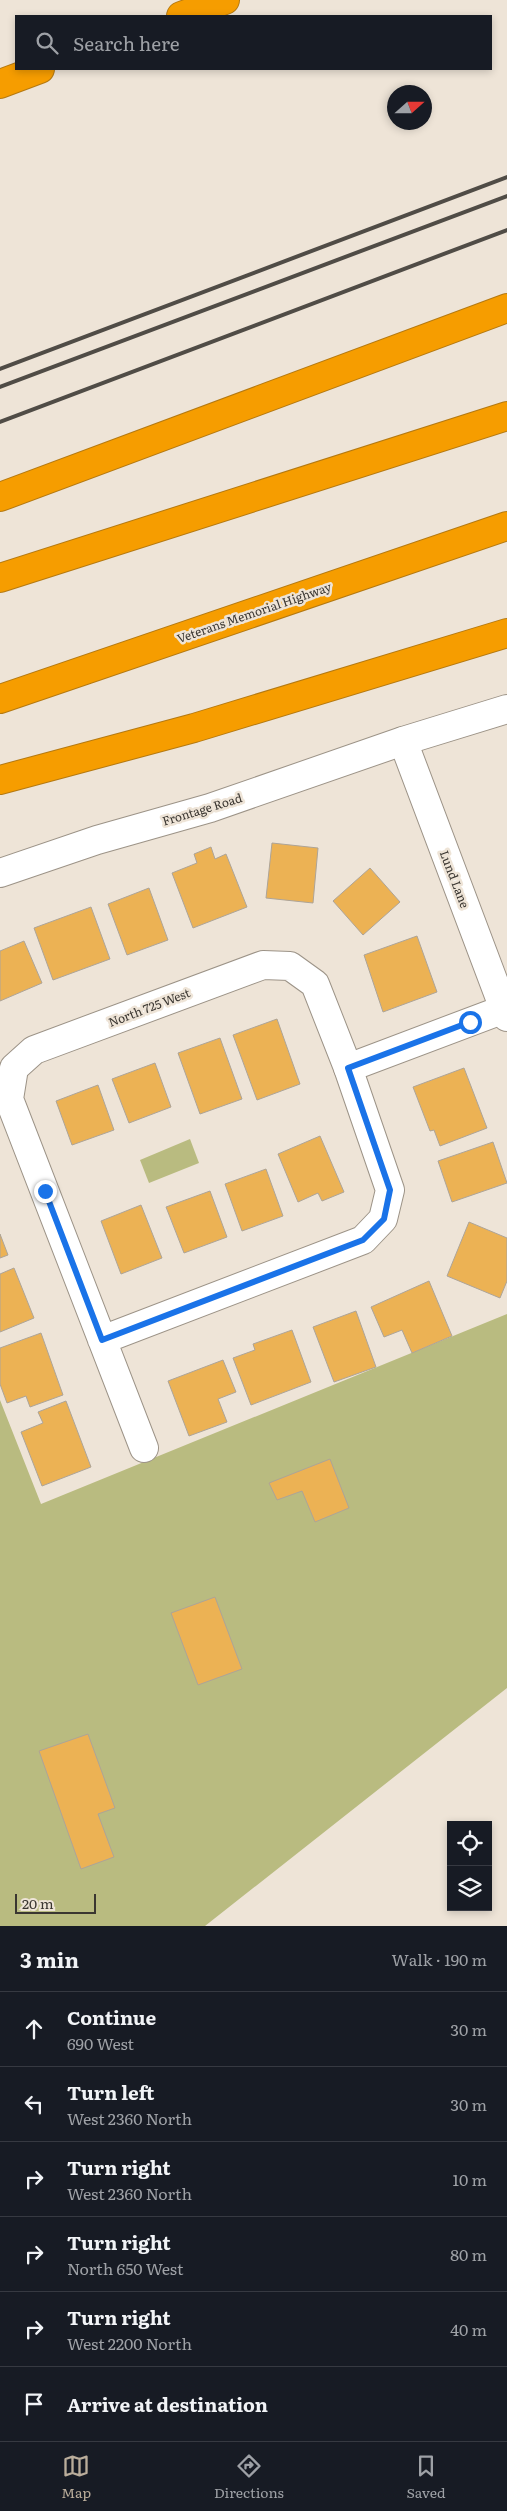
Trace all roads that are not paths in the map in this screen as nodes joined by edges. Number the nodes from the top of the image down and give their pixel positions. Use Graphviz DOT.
graph roads {
  1 [pos="225,0"];
  2 [pos="184,15"];
  3 [pos="37,70"];
  4 [pos="0,84"];
  5 [pos="507,308"];
  6 [pos="507,416"];
  7 [pos="0,497"];
  8 [pos="507,526"];
  9 [pos="0,578"];
  10 [pos="507,633"];
  11 [pos="0,699"];
  12 [pos="507,709"];
  13 [pos="403,741"];
  14 [pos="0,780"];
  15 [pos="0,873"];
  16 [pos="506,1011"];
  17 [pos="348,1068"];
  18 [pos="102,1340"];
  19 [pos="144,1448"];
  1 -- 2 [label="highway"];
  3 -- 4 [label="highway"];
  5 -- 7 [label="highway"];
  6 -- 9 [label="highway"];
  8 -- 11 [label="highway, Veterans Memorial Highway"];
  10 -- 14 [label="highway"];
  12 -- 13 [label="street, Frontage Road"];
  13 -- 15 [label="street, Frontage Road"];
  13 -- 16 [label="street, Lund Lane"];
  16 -- 17 [label="street"];
  17 -- 18 [label="street"];
  17 -- 18 [label="street, North 725 West"];
  18 -- 19 [label="street"];
}
